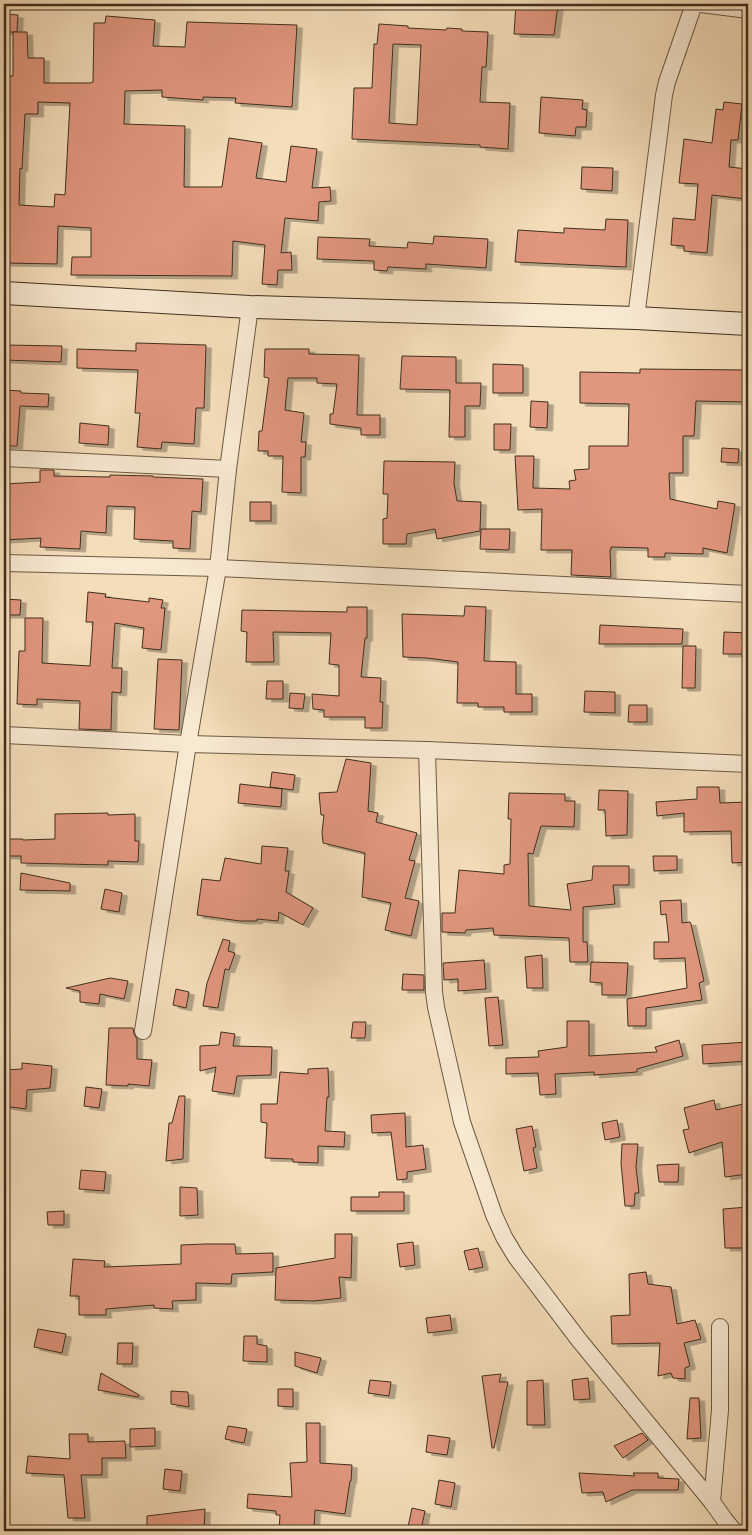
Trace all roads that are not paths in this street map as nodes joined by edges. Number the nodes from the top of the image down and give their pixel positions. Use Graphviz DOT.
graph roads {
  1 [pos="694,4"];
  2 [pos="701,4"];
  3 [pos="748,10"];
  4 [pos="4,293"];
  5 [pos="250,306"];
  6 [pos="636,318"];
  7 [pos="748,324"];
  8 [pos="4,458"];
  9 [pos="228,469"];
  10 [pos="4,563"];
  11 [pos="218,568"];
  12 [pos="748,594"];
  13 [pos="4,735"];
  14 [pos="188,744"];
  15 [pos="427,750"];
  16 [pos="748,764"];
  17 [pos="143,1031"];
  18 [pos="720,1327"];
  19 [pos="712,1502"];
  20 [pos="725,1528"];
  1 -- 6 [label="street"];
  2 -- 3 [label="street"];
  4 -- 5 [label="main road"];
  5 -- 6 [label="main road"];
  5 -- 9 [label="street"];
  6 -- 7 [label="main road"];
  8 -- 9 [label="street"];
  9 -- 11 [label="street"];
  10 -- 11 [label="street"];
  11 -- 12 [label="street"];
  11 -- 14 [label="street"];
  13 -- 14 [label="street"];
  14 -- 15 [label="street"];
  14 -- 17 [label="street"];
  15 -- 16 [label="street"];
  15 -- 19 [label="street"];
  18 -- 19 [label="street"];
  19 -- 20 [label="street"];
}
